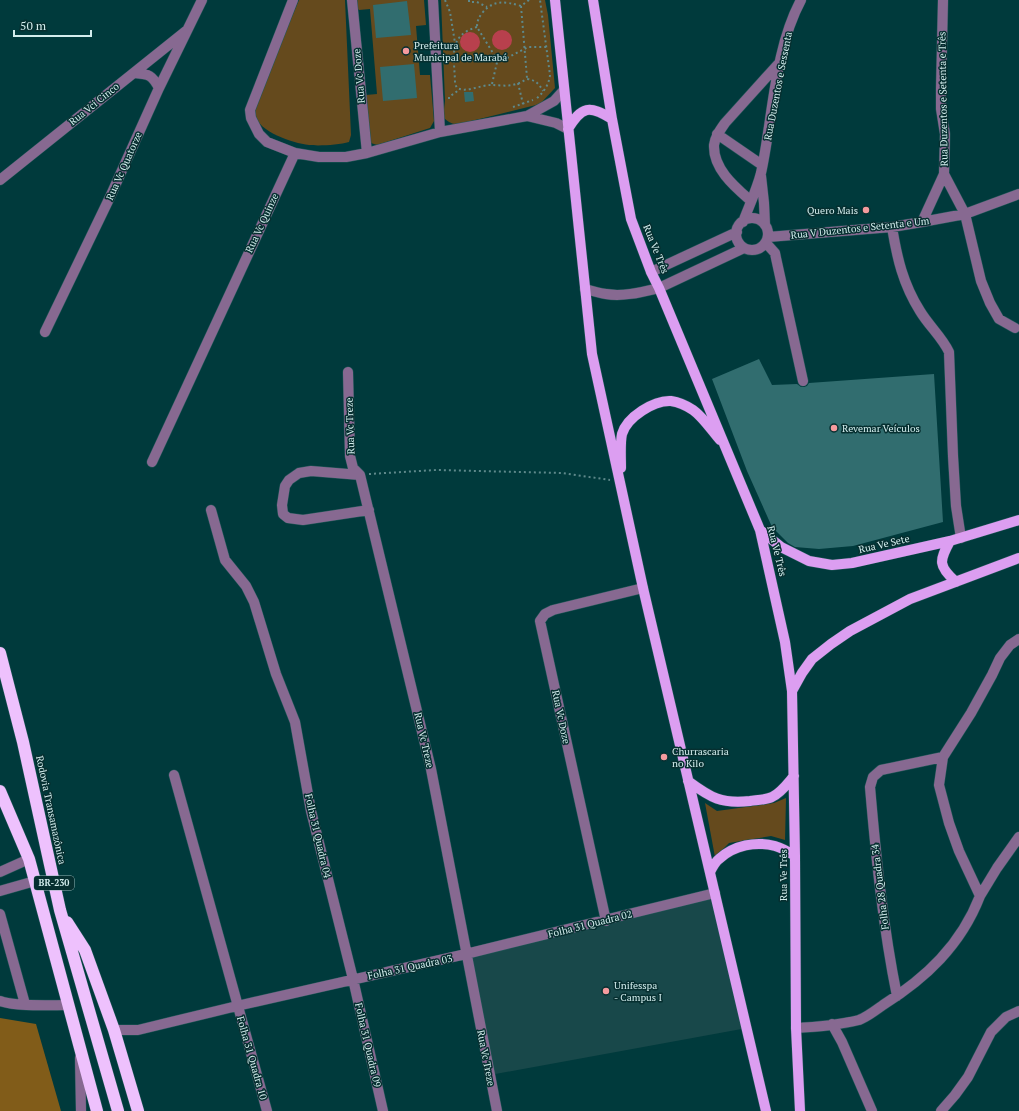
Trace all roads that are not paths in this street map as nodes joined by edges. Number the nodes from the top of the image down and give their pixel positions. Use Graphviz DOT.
graph roads {
  1 [pos="202,0"];
  2 [pos="293,0"];
  3 [pos="352,0"];
  4 [pos="433,0"];
  5 [pos="555,0"];
  6 [pos="593,0"];
  7 [pos="793,0"];
  8 [pos="801,0"];
  9 [pos="943,0"];
  10 [pos="792,16"];
  11 [pos="189,29"];
  12 [pos="781,60"];
  13 [pos="134,73"];
  14 [pos="159,88"];
  15 [pos="564,90"];
  16 [pos="527,116"];
  17 [pos="612,118"];
  18 [pos="568,129"];
  19 [pos="440,132"];
  20 [pos="718,134"];
  21 [pos="367,152"];
  22 [pos="295,153"];
  23 [pos="762,169"];
  24 [pos="944,174"];
  25 [pos="0,180"];
  26 [pos="1019,194"];
  27 [pos="751,201"];
  28 [pos="966,214"];
  29 [pos="743,222"];
  30 [pos="922,222"];
  31 [pos="765,225"];
  32 [pos="892,226"];
  33 [pos="737,232"];
  34 [pos="767,240"];
  35 [pos="744,248"];
  36 [pos="651,272"];
  37 [pos="659,288"];
  38 [pos="584,289"];
  39 [pos="1015,328"];
  40 [pos="45,332"];
  41 [pos="348,372"];
  42 [pos="803,381"];
  43 [pos="726,448"];
  44 [pos="152,462"];
  45 [pos="360,475"];
  46 [pos="620,482"];
  47 [pos="211,510"];
  48 [pos="368,510"];
  49 [pos="1019,520"];
  50 [pos="760,530"];
  51 [pos="962,538"];
  52 [pos="950,541"];
  53 [pos="1019,558"];
  54 [pos="956,582"];
  55 [pos="642,588"];
  56 [pos="1019,639"];
  57 [pos="0,653"];
  58 [pos="792,691"];
  59 [pos="943,757"];
  60 [pos="174,775"];
  61 [pos="794,776"];
  62 [pos="688,781"];
  63 [pos="0,791"];
  64 [pos="1019,837"];
  65 [pos="795,856"];
  66 [pos="29,859"];
  67 [pos="0,872"];
  68 [pos="710,872"];
  69 [pos="35,881"];
  70 [pos="0,891"];
  71 [pos="715,893"];
  72 [pos="980,896"];
  73 [pos="60,910"];
  74 [pos="0,914"];
  75 [pos="606,921"];
  76 [pos="466,954"];
  77 [pos="353,979"];
  78 [pos="897,996"];
  79 [pos="0,1001"];
  80 [pos="25,1004"];
  81 [pos="68,1005"];
  82 [pos="237,1006"];
  83 [pos="1019,1011"];
  84 [pos="832,1024"];
  85 [pos="796,1028"];
  86 [pos="114,1030"];
  87 [pos="138,1030"];
  88 [pos="117,1044"];
  89 [pos="80,1050"];
  90 [pos="81,1111"];
  91 [pos="97,1111"];
  92 [pos="118,1111"];
  93 [pos="138,1111"];
  94 [pos="267,1111"];
  95 [pos="383,1111"];
  96 [pos="497,1111"];
  97 [pos="766,1111"];
  98 [pos="800,1111"];
  99 [pos="872,1111"];
  100 [pos="941,1111"];
  1 -- 11 [label="street, Rua Vc Quatorze"];
  2 -- 22 [label="street"];
  3 -- 21 [label="street, Rua Vc Doze"];
  4 -- 19 [label="street"];
  5 -- 15 [label="main road"];
  6 -- 17 [label="main road, Rua Ve Três"];
  7 -- 10 [label="street"];
  8 -- 10 [label="street, Rua Duzentos e Sessenta"];
  9 -- 24 [label="street, Rua Duzentos e Setenta e Três"];
  10 -- 12 [label="street, Rua Duzentos e Sessenta"];
  11 -- 13 [label="street, Rua Vci Cinco"];
  11 -- 14 [label="street, Rua Vc Quatorze"];
  12 -- 20 [label="street"];
  12 -- 23 [label="street, Rua Duzentos e Sessenta"];
  13 -- 14 [label="street"];
  13 -- 25 [label="street, Rua Vci Cinco"];
  14 -- 40 [label="street, Rua Vc Quatorze"];
  15 -- 16 [label="street"];
  15 -- 18 [label="main road"];
  16 -- 18 [label="street"];
  16 -- 19 [label="street"];
  17 -- 18 [label="main road"];
  17 -- 36 [label="main road, Rua Ve Três"];
  18 -- 38 [label="main road"];
  19 -- 21 [label="street"];
  20 -- 23 [label="street"];
  20 -- 27 [label="street"];
  21 -- 22 [label="street"];
  22 -- 44 [label="street, Rua Vc Quinze"];
  23 -- 27 [label="street, Rua Duzentos e Sessenta"];
  23 -- 31 [label="street, Rua Duzentos e Sessenta"];
  24 -- 28 [label="street, Rua Duzentos e Setenta e Três"];
  24 -- 30 [label="street, Rua Duzentos e Setenta e Três"];
  26 -- 28 [label="street, Rua V Duzentos e Setenta e Um"];
  27 -- 29 [label="street, Rua Duzentos e Sessenta"];
  28 -- 30 [label="street, Rua V Duzentos e Setenta e Um"];
  28 -- 39 [label="street, Rua Duzentos e Setenta e Três"];
  29 -- 31 [label="street"];
  29 -- 33 [label="street"];
  30 -- 32 [label="street, Rua V Duzentos e Setenta e Um"];
  31 -- 34 [label="street"];
  32 -- 34 [label="street, Rua V Duzentos e Setenta e Um"];
  32 -- 51 [label="street"];
  33 -- 35 [label="street"];
  33 -- 36 [label="street"];
  34 -- 35 [label="street"];
  34 -- 42 [label="street"];
  35 -- 37 [label="street"];
  36 -- 37 [label="main road, Rua Ve Três"];
  37 -- 38 [label="street"];
  37 -- 43 [label="main road, Rua Ve Três"];
  38 -- 46 [label="main road"];
  41 -- 45 [label="street, Rua Vc Treze"];
  43 -- 46 [label="main road"];
  43 -- 50 [label="main road, Rua Ve Três"];
  45 -- 48 [label="street, Rua Vc Treze"];
  45 -- 48 [label="street"];
  46 -- 55 [label="main road"];
  47 -- 77 [label="street, Folha 31 Quadra 04"];
  48 -- 76 [label="street, Rua Vc Treze"];
  49 -- 51 [label="main road, Rua Ve Sete"];
  50 -- 52 [label="main road, Rua Ve Sete"];
  50 -- 58 [label="main road, Rua Ve Três"];
  51 -- 52 [label="main road, Rua Ve Sete"];
  52 -- 54 [label="main road"];
  53 -- 54 [label="main road"];
  54 -- 58 [label="main road"];
  55 -- 62 [label="main road"];
  55 -- 75 [label="street, Rua Vc Doze"];
  56 -- 59 [label="street"];
  57 -- 73 [label="highway, Rodovia Transamazônica / BR-230"];
  58 -- 61 [label="main road, Rua Ve Três"];
  59 -- 72 [label="street"];
  59 -- 78 [label="street, Folha 28 Quadra 34"];
  60 -- 82 [label="street"];
  61 -- 62 [label="main road"];
  61 -- 65 [label="main road, Rua Ve Três"];
  62 -- 68 [label="main road"];
  63 -- 66 [label="highway, BR-230"];
  64 -- 72 [label="street"];
  65 -- 68 [label="main road"];
  65 -- 85 [label="main road, Rua Ve Três"];
  66 -- 67 [label="street"];
  66 -- 69 [label="highway, BR-230"];
  68 -- 71 [label="main road"];
  69 -- 70 [label="street"];
  69 -- 81 [label="highway, BR-230"];
  71 -- 75 [label="street, Folha 31 Quadra 02"];
  71 -- 97 [label="main road"];
  72 -- 78 [label="street"];
  73 -- 86 [label="highway"];
  73 -- 92 [label="highway, Rodovia Transamazônica / BR-230"];
  74 -- 80 [label="street"];
  75 -- 76 [label="street, Folha 31 Quadra 02"];
  76 -- 77 [label="street, Folha 31 Quadra 03"];
  76 -- 96 [label="street, Rua Vc Treze"];
  77 -- 82 [label="street"];
  77 -- 95 [label="street, Folha 31 Quadra 09"];
  78 -- 84 [label="street"];
  79 -- 80 [label="street"];
  80 -- 81 [label="street"];
  81 -- 89 [label="highway, BR-230"];
  82 -- 87 [label="street"];
  82 -- 94 [label="street, Folha 31 Quadra 10"];
  83 -- 100 [label="street"];
  84 -- 85 [label="street"];
  84 -- 99 [label="street"];
  85 -- 98 [label="main road, Rua Ve Três"];
  86 -- 87 [label="street"];
  86 -- 88 [label="highway"];
  87 -- 88 [label="street"];
  88 -- 93 [label="highway"];
  89 -- 90 [label="street"];
  89 -- 91 [label="highway, BR-230"];
}
